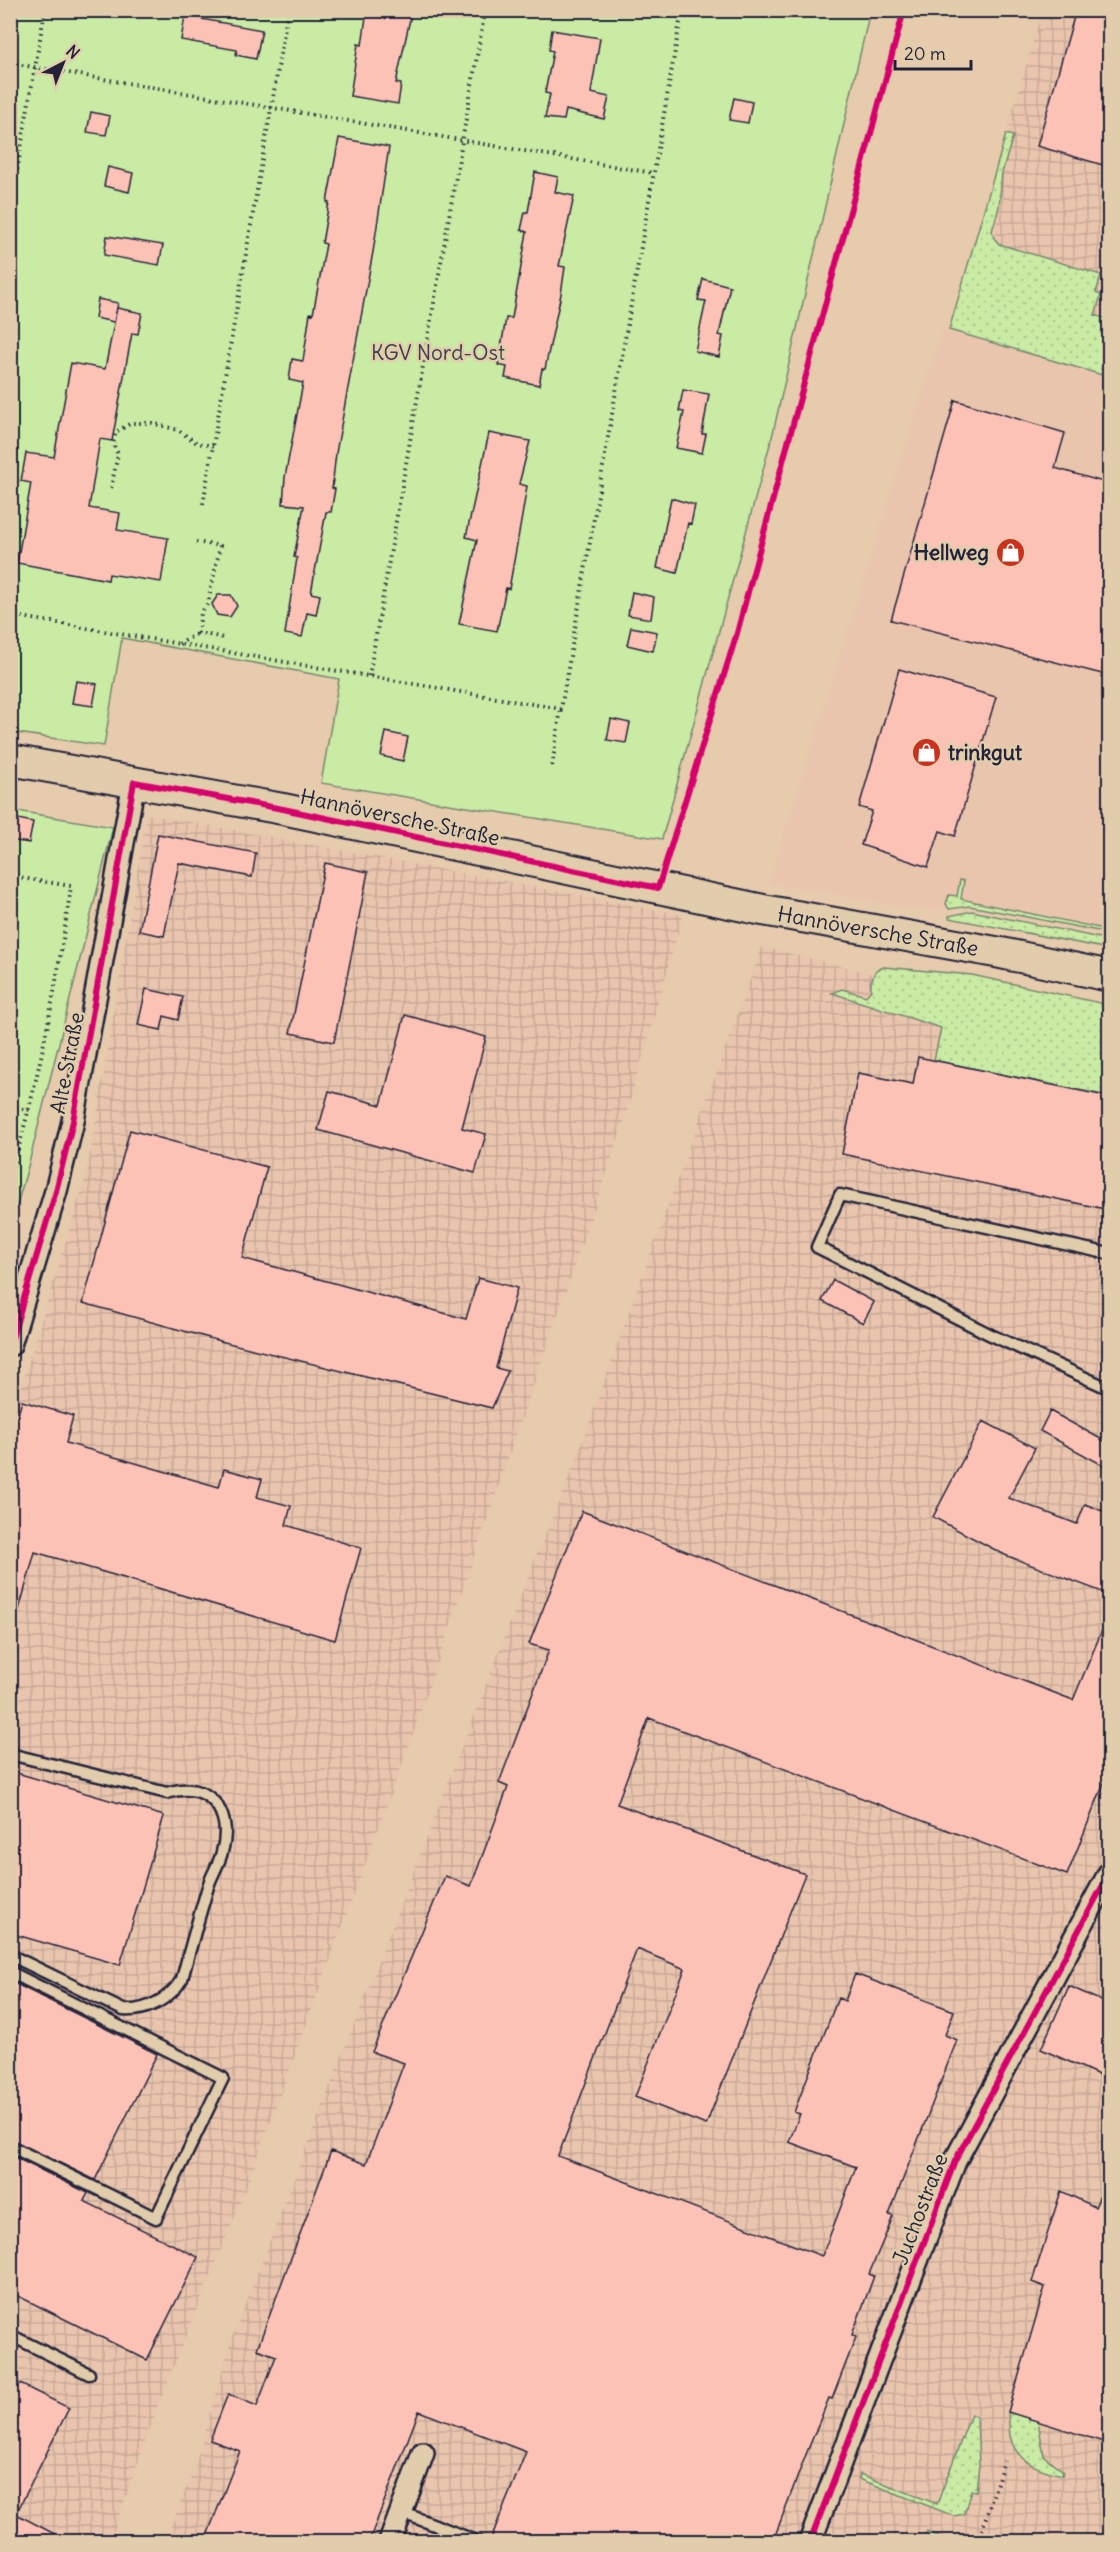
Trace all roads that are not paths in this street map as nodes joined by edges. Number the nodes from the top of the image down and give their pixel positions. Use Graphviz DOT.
graph roads {
  1 [pos="10,760"];
  2 [pos="134,782"];
  3 [pos="1110,976"];
  4 [pos="1110,1254"];
  5 [pos="10,1345"];
  6 [pos="1110,1389"];
  7 [pos="10,1754"];
  8 [pos="1110,1872"];
  9 [pos="10,1955"];
  10 [pos="10,1972"];
  11 [pos="10,2146"];
  12 [pos="10,2335"];
  13 [pos="89,2374"];
  14 [pos="423,2453"];
  15 [pos="401,2512"];
  16 [pos="390,2541"];
  17 [pos="479,2541"];
  18 [pos="810,2541"];
  1 -- 2 [label="main road, Hannöversche Straße"];
  2 -- 3 [label="main road, Hannöversche Straße"];
  2 -- 5 [label="street, Alte Straße"];
  4 -- 6 [label="lane"];
  7 -- 9 [label="lane"];
  8 -- 18 [label="street, Juchostraße"];
  10 -- 11 [label="lane"];
  12 -- 13 [label="lane"];
  14 -- 15 [label="street"];
  15 -- 16 [label="street"];
  15 -- 17 [label="lane"];
}
